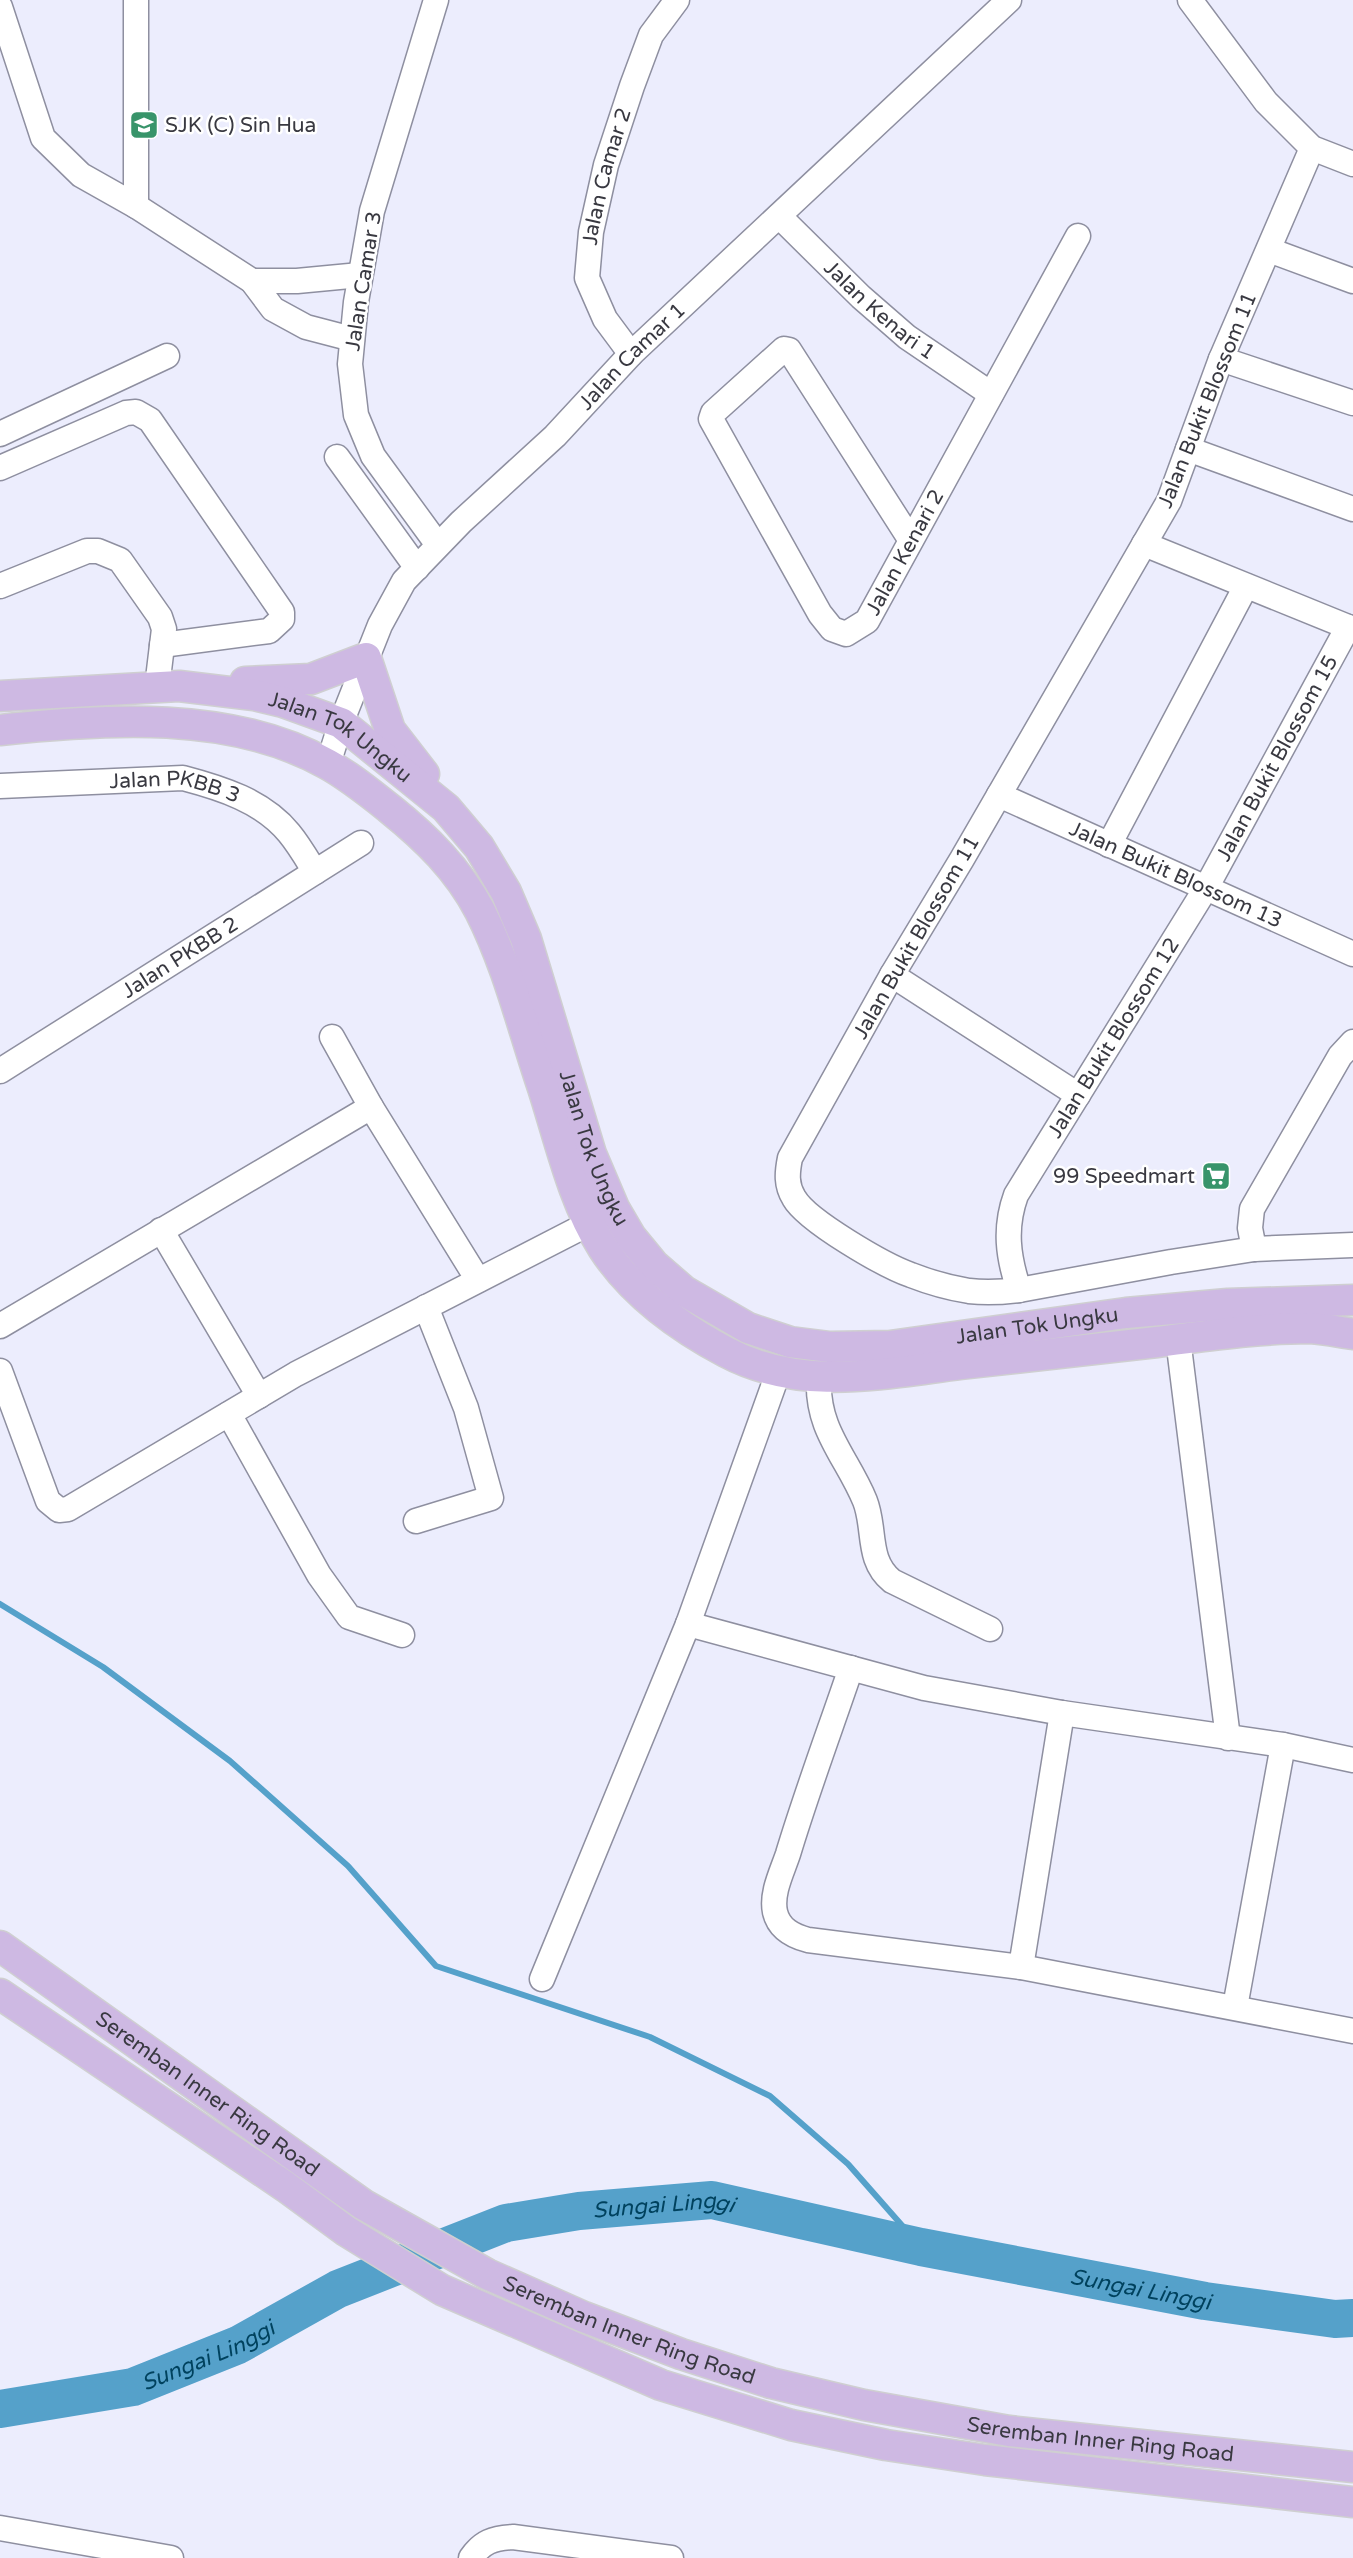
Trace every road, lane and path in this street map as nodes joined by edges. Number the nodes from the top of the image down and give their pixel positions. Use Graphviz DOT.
graph roads {
  1 [pos="136,0"];
  2 [pos="436,0"];
  3 [pos="676,0"];
  4 [pos="1009,0"];
  5 [pos="1190,0"];
  6 [pos="0,7"];
  7 [pos="1312,148"];
  8 [pos="1353,164"];
  9 [pos="136,206"];
  10 [pos="779,216"];
  11 [pos="1078,236"];
  12 [pos="1269,250"];
  13 [pos="360,275"];
  14 [pos="252,281"];
  15 [pos="1353,281"];
  16 [pos="352,339"];
  17 [pos="631,354"];
  18 [pos="167,356"];
  19 [pos="1221,359"];
  20 [pos="991,394"];
  21 [pos="1353,403"];
  22 [pos="0,434"];
  23 [pos="1188,449"];
  24 [pos="337,457"];
  25 [pos="0,468"];
  26 [pos="1353,509"];
  27 [pos="910,539"];
  28 [pos="1144,544"];
  29 [pos="438,546"];
  30 [pos="417,568"];
  31 [pos="0,586"];
  32 [pos="1246,586"];
  33 [pos="1350,628"];
  34 [pos="162,645"];
  35 [pos="366,658"];
  36 [pos="157,687"];
  37 [pos="223,691"];
  38 [pos="0,696"];
  39 [pos="341,723"];
  40 [pos="0,730"];
  41 [pos="328,764"];
  42 [pos="0,786"];
  43 [pos="999,795"];
  44 [pos="446,808"];
  45 [pos="361,843"];
  46 [pos="1109,845"];
  47 [pos="315,872"];
  48 [pos="1206,888"];
  49 [pos="1353,954"];
  50 [pos="892,975"];
  51 [pos="332,1037"];
  52 [pos="1353,1042"];
  53 [pos="3,1064"];
  54 [pos="1078,1095"];
  55 [pos="371,1107"];
  56 [pos="590,1223"];
  57 [pos="161,1230"];
  58 [pos="1353,1245"];
  59 [pos="1254,1249"];
  60 [pos="478,1280"];
  61 [pos="1019,1290"];
  62 [pos="1353,1300"];
  63 [pos="426,1307"];
  64 [pos="0,1326"];
  65 [pos="1353,1334"];
  66 [pos="1178,1339"];
  67 [pos="0,1371"];
  68 [pos="778,1373"];
  69 [pos="819,1378"];
  70 [pos="259,1396"];
  71 [pos="229,1414"];
  72 [pos="416,1521"];
  73 [pos="688,1624"];
  74 [pos="990,1629"];
  75 [pos="402,1635"];
  76 [pos="851,1668"];
  77 [pos="1062,1713"];
  78 [pos="1228,1737"];
  79 [pos="1283,1745"];
  80 [pos="1353,1760"];
  81 [pos="0,1946"];
  82 [pos="1022,1967"];
  83 [pos="542,1979"];
  84 [pos="0,1994"];
  85 [pos="1235,2007"];
  86 [pos="1353,2031"];
  87 [pos="1353,2467"];
  88 [pos="1348,2506"];
  89 [pos="0,2528"];
  90 [pos="171,2558"];
  91 [pos="471,2558"];
  92 [pos="670,2558"];
  1 -- 9 [label="street"];
  2 -- 13 [label="street, Jalan Camar 3"];
  3 -- 17 [label="street, Jalan Camar 2"];
  4 -- 10 [label="street, Jalan Camar 1"];
  5 -- 7 [label="street"];
  6 -- 9 [label="street"];
  7 -- 8 [label="street"];
  7 -- 12 [label="street, Jalan Bukit Blossom 11"];
  9 -- 14 [label="street"];
  10 -- 17 [label="street, Jalan Camar 1"];
  10 -- 20 [label="street, Jalan Kenari 1"];
  11 -- 20 [label="street, Jalan Kenari 2"];
  12 -- 15 [label="street"];
  12 -- 19 [label="street, Jalan Bukit Blossom 11"];
  13 -- 14 [label="street"];
  13 -- 16 [label="street, Jalan Camar 3"];
  14 -- 16 [label="street"];
  16 -- 29 [label="street, Jalan Camar 3"];
  17 -- 29 [label="street, Jalan Camar 1"];
  18 -- 22 [label="street"];
  19 -- 21 [label="street"];
  19 -- 23 [label="street, Jalan Bukit Blossom 11"];
  20 -- 27 [label="street, Jalan Kenari 2"];
  23 -- 26 [label="street"];
  23 -- 28 [label="street, Jalan Bukit Blossom 11"];
  24 -- 30 [label="street"];
  25 -- 34 [label="street"];
  27 -- 27 [label="street, Jalan Kenari 2"];
  28 -- 32 [label="street"];
  28 -- 43 [label="street, Jalan Bukit Blossom 11"];
  29 -- 30 [label="street, Jalan Camar 1"];
  30 -- 35 [label="street, Jalan Camar 1"];
  31 -- 34 [label="street"];
  32 -- 33 [label="street"];
  32 -- 46 [label="street"];
  33 -- 48 [label="street, Jalan Bukit Blossom 15"];
  34 -- 36 [label="street"];
  35 -- 37 [label="main road"];
  35 -- 39 [label="street, Jalan Camar 1"];
  35 -- 44 [label="main road"];
  36 -- 37 [label="main road, Jalan Tok Ungku"];
  36 -- 38 [label="main road, Jalan Tok Ungku"];
  37 -- 39 [label="main road, Jalan Tok Ungku"];
  39 -- 41 [label="street, Jalan Camar 1"];
  39 -- 44 [label="main road, Jalan Tok Ungku"];
  40 -- 41 [label="main road, Jalan Tok Ungku"];
  41 -- 56 [label="main road, Jalan Tok Ungku"];
  42 -- 47 [label="street, Jalan PKBB 3"];
  43 -- 46 [label="street, Jalan Bukit Blossom 13"];
  43 -- 50 [label="street, Jalan Bukit Blossom 11"];
  44 -- 62 [label="main road, Jalan Tok Ungku"];
  45 -- 47 [label="street, Jalan PKBB 2"];
  46 -- 48 [label="street, Jalan Bukit Blossom 13"];
  47 -- 53 [label="street, Jalan PKBB 2"];
  48 -- 49 [label="street, Jalan Bukit Blossom 13"];
  48 -- 54 [label="street, Jalan Bukit Blossom 12"];
  50 -- 54 [label="street"];
  50 -- 61 [label="street, Jalan Bukit Blossom 11"];
  51 -- 55 [label="street"];
  52 -- 59 [label="street"];
  54 -- 61 [label="street, Jalan Bukit Blossom 12"];
  55 -- 57 [label="street"];
  55 -- 60 [label="street"];
  56 -- 60 [label="street"];
  56 -- 68 [label="main road, Jalan Tok Ungku"];
  57 -- 64 [label="street"];
  57 -- 70 [label="street"];
  58 -- 59 [label="street, Jalan Bukit Blossom 11"];
  59 -- 61 [label="street, Jalan Bukit Blossom 11"];
  60 -- 63 [label="street"];
  63 -- 70 [label="street"];
  63 -- 72 [label="street"];
  65 -- 66 [label="main road, Jalan Tok Ungku"];
  66 -- 69 [label="main road, Jalan Tok Ungku"];
  66 -- 78 [label="street"];
  67 -- 71 [label="street"];
  68 -- 69 [label="main road, Jalan Tok Ungku"];
  68 -- 73 [label="street"];
  69 -- 74 [label="street"];
  70 -- 71 [label="street"];
  71 -- 75 [label="street"];
  73 -- 76 [label="street"];
  73 -- 83 [label="street"];
  76 -- 77 [label="street"];
  76 -- 82 [label="street"];
  77 -- 78 [label="street"];
  77 -- 82 [label="street"];
  78 -- 79 [label="street"];
  79 -- 80 [label="street"];
  79 -- 85 [label="street"];
  81 -- 87 [label="main road, Seremban Inner Ring Road"];
  82 -- 85 [label="street"];
  84 -- 88 [label="main road, Seremban Inner Ring Road"];
  85 -- 86 [label="street"];
  89 -- 90 [label="street"];
  91 -- 92 [label="street"];
}
